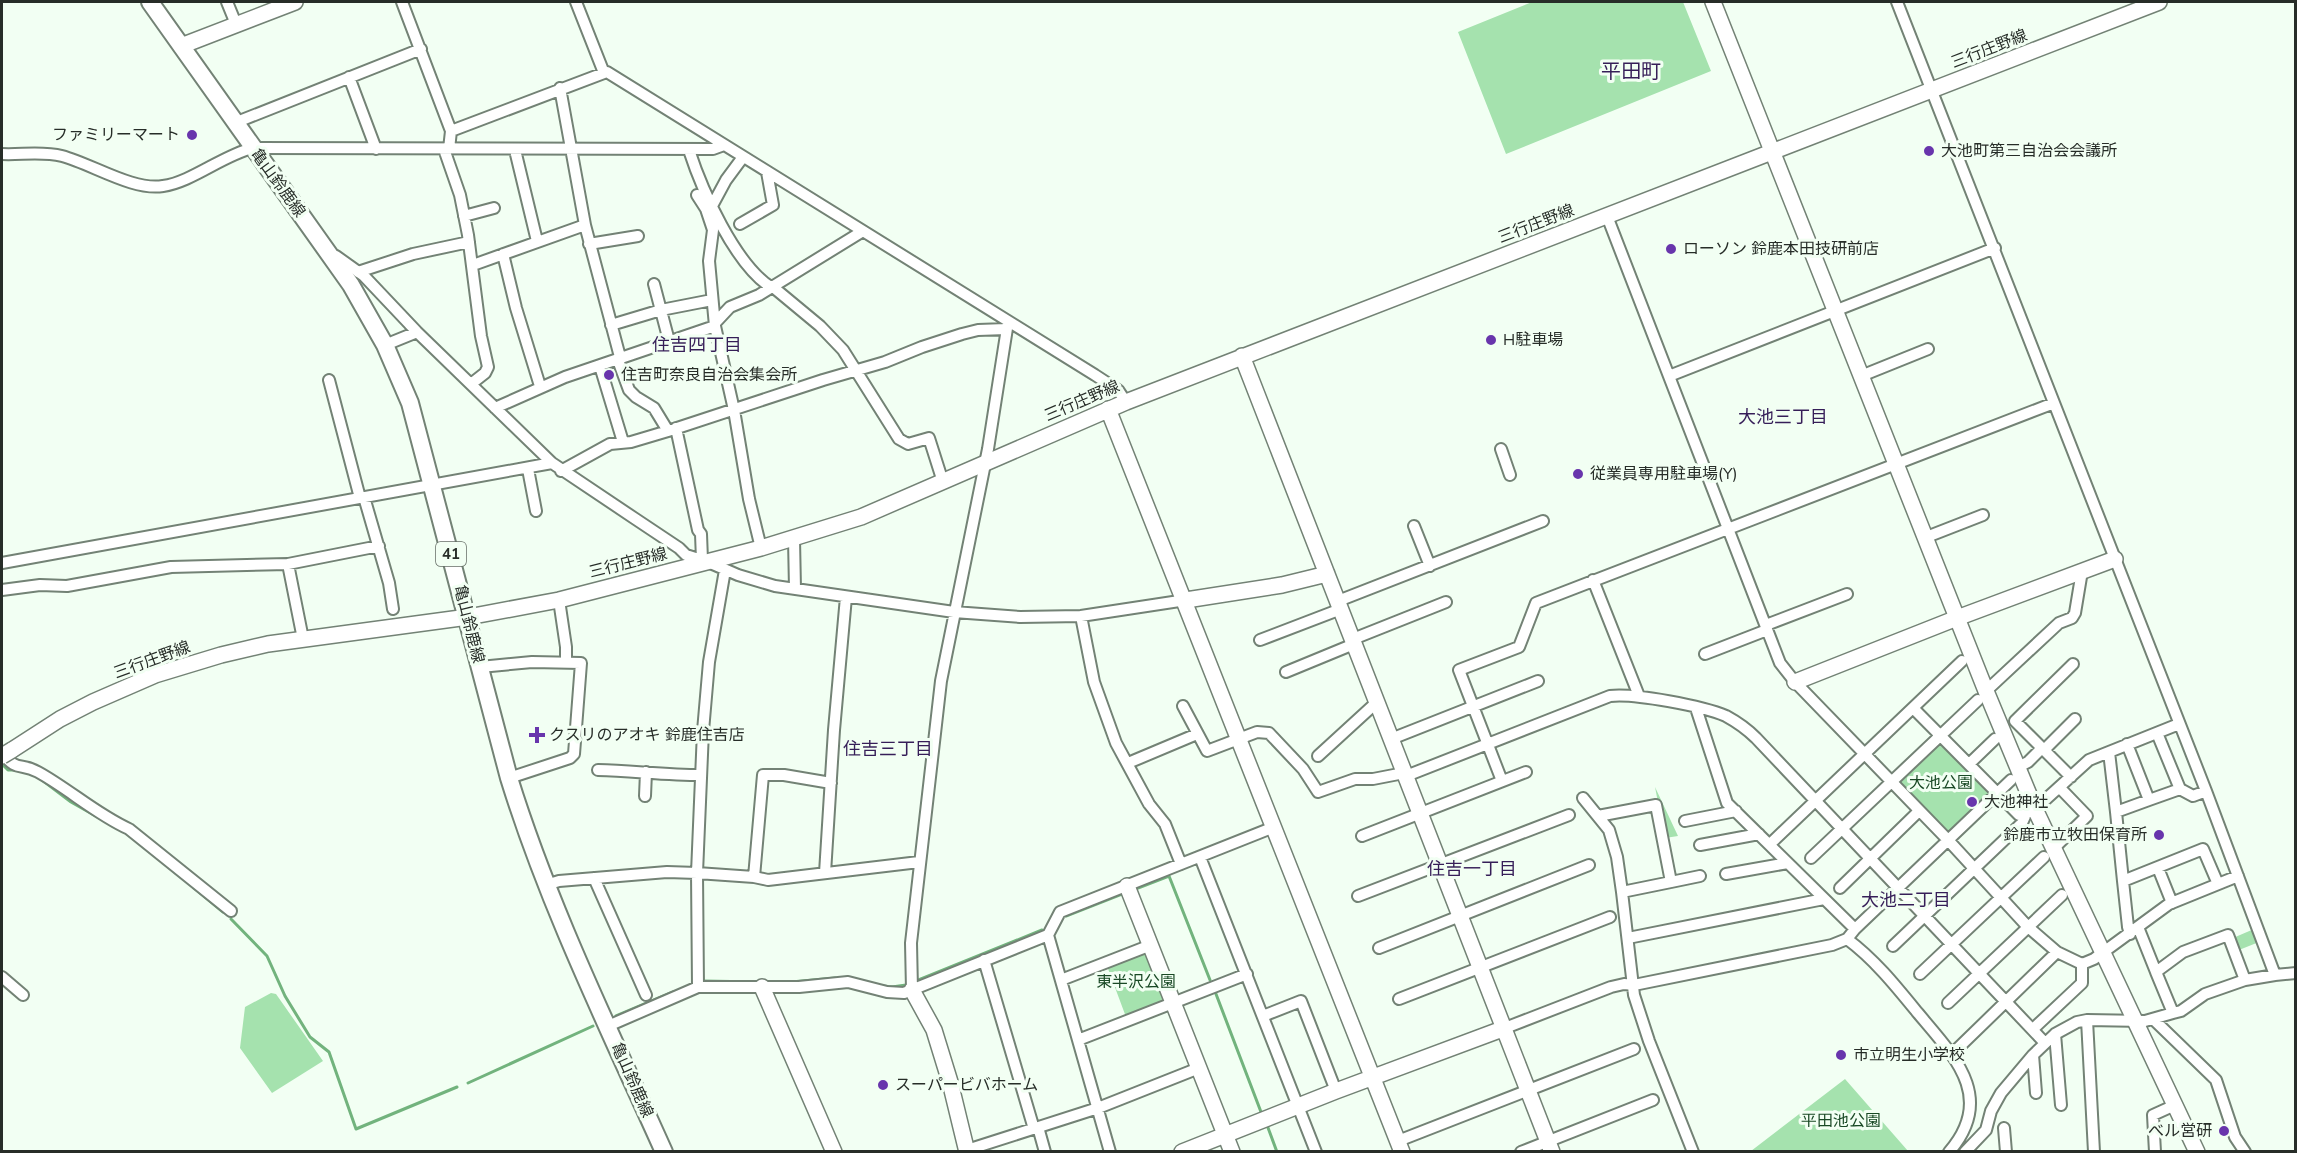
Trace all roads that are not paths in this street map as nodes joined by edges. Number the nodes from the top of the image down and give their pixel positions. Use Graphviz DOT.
graph roads {
  1 [pos="150,2"];
  2 [pos="227,2"];
  3 [pos="295,2"];
  4 [pos="402,2"];
  5 [pos="576,2"];
  6 [pos="1713,2"];
  7 [pos="1897,2"];
  8 [pos="2159,2"];
  9 [pos="236,24"];
  10 [pos="181,46"];
  11 [pos="421,49"];
  12 [pos="604,73"];
  13 [pos="349,77"];
  14 [pos="560,88"];
  15 [pos="1933,90"];
  16 [pos="237,122"];
  17 [pos="451,132"];
  18 [pos="724,145"];
  19 [pos="253,148"];
  20 [pos="376,148"];
  21 [pos="447,149"];
  22 [pos="515,150"];
  23 [pos="571,150"];
  24 [pos="689,150"];
  25 [pos="1774,151"];
  26 [pos="2,154"];
  27 [pos="743,157"];
  28 [pos="768,172"];
  29 [pos="697,195"];
  30 [pos="494,208"];
  31 [pos="709,208"];
  32 [pos="464,216"];
  33 [pos="1607,216"];
  34 [pos="740,224"];
  35 [pos="585,225"];
  36 [pos="863,231"];
  37 [pos="638,236"];
  38 [pos="537,241"];
  39 [pos="470,242"];
  40 [pos="590,244"];
  41 [pos="1995,248"];
  42 [pos="330,254"];
  43 [pos="503,255"];
  44 [pos="473,265"];
  45 [pos="358,272"];
  46 [pos="654,284"];
  47 [pos="772,288"];
  48 [pos="712,300"];
  49 [pos="661,310"];
  50 [pos="1837,311"];
  51 [pos="715,324"];
  52 [pos="611,325"];
  53 [pos="1007,326"];
  54 [pos="417,332"];
  55 [pos="669,341"];
  56 [pos="385,345"];
  57 [pos="1928,349"];
  58 [pos="1242,356"];
  59 [pos="619,358"];
  60 [pos="600,366"];
  61 [pos="856,372"];
  62 [pos="1669,376"];
  63 [pos="1861,376"];
  64 [pos="329,380"];
  65 [pos="471,384"];
  66 [pos="540,386"];
  67 [pos="1126,402"];
  68 [pos="2054,403"];
  69 [pos="495,408"];
  70 [pos="1108,409"];
  71 [pos="734,410"];
  72 [pos="672,430"];
  73 [pos="623,442"];
  74 [pos="1501,449"];
  75 [pos="985,463"];
  76 [pos="1896,464"];
  77 [pos="556,467"];
  78 [pos="528,469"];
  79 [pos="1510,475"];
  80 [pos="943,482"];
  81 [pos="433,486"];
  82 [pos="362,497"];
  83 [pos="536,511"];
  84 [pos="1983,515"];
  85 [pos="1543,521"];
  86 [pos="1414,526"];
  87 [pos="1729,529"];
  88 [pos="1924,538"];
  89 [pos="794,539"];
  90 [pos="379,546"];
  91 [pos="761,548"];
  92 [pos="2115,559"];
  93 [pos="705,561"];
  94 [pos="2,563"];
  95 [pos="288,564"];
  96 [pos="1430,566"];
  97 [pos="725,570"];
  98 [pos="2082,571"];
  99 [pos="1327,574"];
  100 [pos="1593,580"];
  101 [pos="795,589"];
  102 [pos="2,590"];
  103 [pos="1848,594"];
  104 [pos="846,597"];
  105 [pos="559,600"];
  106 [pos="1186,600"];
  107 [pos="1446,602"];
  108 [pos="1340,605"];
  109 [pos="393,609"];
  110 [pos="954,612"];
  111 [pos="1081,616"];
  112 [pos="468,617"];
  113 [pos="1957,618"];
  114 [pos="1766,628"];
  115 [pos="303,639"];
  116 [pos="1260,640"];
  117 [pos="1353,642"];
  118 [pos="1705,654"];
  119 [pos="1962,661"];
  120 [pos="566,662"];
  121 [pos="2073,664"];
  122 [pos="480,667"];
  123 [pos="1286,672"];
  124 [pos="1538,681"];
  125 [pos="1795,682"];
  126 [pos="1982,695"];
  127 [pos="1639,696"];
  128 [pos="1377,702"];
  129 [pos="1183,706"];
  130 [pos="1474,707"];
  131 [pos="1696,708"];
  132 [pos="1913,708"];
  133 [pos="2075,719"];
  134 [pos="2179,724"];
  135 [pos="2157,733"];
  136 [pos="1197,734"];
  137 [pos="1941,736"];
  138 [pos="1240,738"];
  139 [pos="1391,739"];
  140 [pos="1995,739"];
  141 [pos="1488,744"];
  142 [pos="2127,744"];
  143 [pos="2043,749"];
  144 [pos="2109,752"];
  145 [pos="5,753"];
  146 [pos="1863,753"];
  147 [pos="1318,756"];
  148 [pos="1128,763"];
  149 [pos="1969,764"];
  150 [pos="598,770"];
  151 [pos="646,772"];
  152 [pos="1526,772"];
  153 [pos="2014,773"];
  154 [pos="1405,774"];
  155 [pos="701,775"];
  156 [pos="2071,777"];
  157 [pos="509,778"];
  158 [pos="1502,781"];
  159 [pos="831,783"];
  160 [pos="1893,783"];
  161 [pos="2060,788"];
  162 [pos="2180,789"];
  163 [pos="2206,790"];
  164 [pos="1997,793"];
  165 [pos="645,796"];
  166 [pos="1583,798"];
  167 [pos="1815,800"];
  168 [pos="2149,800"];
  169 [pos="1736,811"];
  170 [pos="1919,811"];
  171 [pos="2031,812"];
  172 [pos="1421,813"];
  173 [pos="2116,813"];
  174 [pos="1569,814"];
  175 [pos="1598,816"];
  176 [pos="1685,821"];
  177 [pos="1274,827"];
  178 [pos="1842,828"];
  179 [pos="1759,834"];
  180 [pos="1362,836"];
  181 [pos="1948,840"];
  182 [pos="1770,844"];
  183 [pos="1700,845"];
  184 [pos="2049,852"];
  185 [pos="1200,857"];
  186 [pos="1811,858"];
  187 [pos="1870,858"];
  188 [pos="919,862"];
  189 [pos="1441,863"];
  190 [pos="1788,863"];
  191 [pos="1181,864"];
  192 [pos="1589,865"];
  193 [pos="2158,867"];
  194 [pos="1975,869"];
  195 [pos="697,873"];
  196 [pos="825,873"];
  197 [pos="1726,874"];
  198 [pos="1700,876"];
  199 [pos="2238,876"];
  200 [pos="754,877"];
  201 [pos="594,878"];
  202 [pos="2123,881"];
  203 [pos="1671,882"];
  204 [pos="2218,884"];
  205 [pos="546,885"];
  206 [pos="1127,886"];
  207 [pos="1898,887"];
  208 [pos="1839,888"];
  209 [pos="1622,892"];
  210 [pos="2062,895"];
  211 [pos="1358,896"];
  212 [pos="2001,897"];
  213 [pos="1824,899"];
  214 [pos="2172,903"];
  215 [pos="231,911"];
  216 [pos="1461,916"];
  217 [pos="1925,916"];
  218 [pos="1610,917"];
  219 [pos="2028,927"];
  220 [pos="1855,929"];
  221 [pos="2134,930"];
  222 [pos="1048,935"];
  223 [pos="1628,938"];
  224 [pos="1847,939"];
  225 [pos="1952,944"];
  226 [pos="1151,945"];
  227 [pos="1893,946"];
  228 [pos="1379,948"];
  229 [pos="2057,952"];
  230 [pos="2104,952"];
  231 [pos="984,960"];
  232 [pos="2082,963"];
  233 [pos="1481,967"];
  234 [pos="2156,972"];
  235 [pos="1980,973"];
  236 [pos="2295,973"];
  237 [pos="1247,974"];
  238 [pos="1920,974"];
  239 [pos="2275,975"];
  240 [pos="2,976"];
  241 [pos="1061,980"];
  242 [pos="2245,980"];
  243 [pos="1634,985"];
  244 [pos="698,987"];
  245 [pos="762,987"];
  246 [pos="912,990"];
  247 [pos="22,995"];
  248 [pos="646,995"];
  249 [pos="1399,999"];
  250 [pos="2006,1001"];
  251 [pos="1173,1002"];
  252 [pos="1948,1003"];
  253 [pos="2173,1013"];
  254 [pos="1263,1016"];
  255 [pos="2153,1019"];
  256 [pos="2087,1020"];
  257 [pos="2136,1020"];
  258 [pos="608,1026"];
  259 [pos="1505,1028"];
  260 [pos="2033,1029"];
  261 [pos="2055,1034"];
  262 [pos="1078,1040"];
  263 [pos="2045,1043"];
  264 [pos="1634,1049"];
  265 [pos="1953,1053"];
  266 [pos="2033,1054"];
  267 [pos="1199,1068"];
  268 [pos="1373,1078"];
  269 [pos="1528,1089"];
  270 [pos="1336,1091"];
  271 [pos="2036,1093"];
  272 [pos="1653,1100"];
  273 [pos="2061,1105"];
  274 [pos="2175,1105"];
  275 [pos="1298,1106"];
  276 [pos="1098,1108"];
  277 [pos="1036,1128"];
  278 [pos="2004,1128"];
  279 [pos="1225,1134"];
  280 [pos="1400,1146"];
  281 [pos="1550,1146"];
  282 [pos="967,1151"];
  283 [pos="664,1152"];
  284 [pos="834,1152"];
  285 [pos="1045,1152"];
  286 [pos="1110,1152"];
  287 [pos="1182,1152"];
  288 [pos="1232,1152"];
  289 [pos="1316,1152"];
  290 [pos="1521,1152"];
  291 [pos="1693,1152"];
  292 [pos="1949,1152"];
  293 [pos="1965,1152"];
  294 [pos="2006,1152"];
  295 [pos="2094,1152"];
  296 [pos="2155,1152"];
  297 [pos="2197,1152"];
  298 [pos="2245,1152"];
  1 -- 10 [label="main road, 亀山鈴鹿線 / 41"];
  2 -- 9 [label="street"];
  3 -- 9 [label="street"];
  4 -- 11 [label="street"];
  5 -- 12 [label="street"];
  6 -- 25 [label="street"];
  7 -- 15 [label="street"];
  8 -- 15 [label="street, 三行庄野線"];
  9 -- 10 [label="street"];
  10 -- 16 [label="main road, 亀山鈴鹿線 / 41"];
  11 -- 13 [label="street"];
  11 -- 17 [label="street"];
  12 -- 14 [label="street"];
  12 -- 18 [label="street"];
  13 -- 16 [label="street"];
  13 -- 20 [label="street"];
  14 -- 17 [label="street"];
  14 -- 23 [label="street"];
  15 -- 25 [label="street, 三行庄野線"];
  15 -- 41 [label="street"];
  16 -- 19 [label="main road, 亀山鈴鹿線 / 41"];
  17 -- 21 [label="street"];
  18 -- 24 [label="street"];
  18 -- 27 [label="street"];
  19 -- 20 [label="street"];
  19 -- 26 [label="street"];
  19 -- 42 [label="main road, 亀山鈴鹿線 / 41"];
  20 -- 21 [label="street"];
  21 -- 22 [label="street"];
  21 -- 32 [label="street"];
  22 -- 23 [label="street"];
  22 -- 38 [label="street"];
  23 -- 24 [label="street"];
  23 -- 35 [label="street"];
  24 -- 31 [label="street"];
  25 -- 33 [label="street, 三行庄野線"];
  25 -- 50 [label="street"];
  27 -- 28 [label="street"];
  27 -- 31 [label="street"];
  28 -- 34 [label="street"];
  28 -- 36 [label="street"];
  29 -- 31 [label="street"];
  30 -- 32 [label="street"];
  31 -- 47 [label="street"];
  31 -- 48 [label="street"];
  32 -- 39 [label="street"];
  33 -- 58 [label="street, 三行庄野線"];
  33 -- 62 [label="street"];
  35 -- 38 [label="street"];
  35 -- 40 [label="street"];
  36 -- 47 [label="street"];
  36 -- 53 [label="street"];
  37 -- 40 [label="street"];
  38 -- 43 [label="street"];
  39 -- 44 [label="street"];
  39 -- 45 [label="street"];
  40 -- 52 [label="street"];
  41 -- 50 [label="street"];
  41 -- 68 [label="street"];
  42 -- 45 [label="street"];
  42 -- 56 [label="main road, 亀山鈴鹿線 / 41"];
  43 -- 44 [label="street"];
  43 -- 66 [label="street"];
  44 -- 65 [label="street"];
  45 -- 54 [label="street"];
  46 -- 49 [label="street"];
  47 -- 51 [label="street"];
  47 -- 61 [label="street"];
  48 -- 49 [label="street"];
  48 -- 51 [label="street"];
  49 -- 52 [label="street"];
  49 -- 55 [label="street"];
  50 -- 62 [label="street"];
  50 -- 63 [label="street"];
  51 -- 55 [label="street"];
  51 -- 71 [label="street"];
  52 -- 59 [label="street"];
  53 -- 61 [label="street"];
  53 -- 67 [label="street"];
  53 -- 75 [label="street"];
  54 -- 56 [label="street"];
  54 -- 65 [label="street"];
  55 -- 59 [label="street"];
  56 -- 81 [label="main road, 亀山鈴鹿線 / 41"];
  57 -- 63 [label="street"];
  58 -- 67 [label="street, 三行庄野線"];
  58 -- 99 [label="street"];
  59 -- 60 [label="street"];
  59 -- 72 [label="street"];
  60 -- 66 [label="street"];
  60 -- 73 [label="street"];
  61 -- 71 [label="street"];
  61 -- 80 [label="street"];
  62 -- 87 [label="street"];
  63 -- 76 [label="street"];
  64 -- 82 [label="street"];
  65 -- 69 [label="street"];
  66 -- 69 [label="street"];
  67 -- 70 [label="street, 三行庄野線"];
  68 -- 76 [label="street"];
  68 -- 92 [label="street"];
  69 -- 77 [label="street"];
  70 -- 75 [label="street, 三行庄野線"];
  70 -- 106 [label="street"];
  71 -- 72 [label="street"];
  71 -- 91 [label="street"];
  72 -- 73 [label="street"];
  72 -- 93 [label="street"];
  73 -- 77 [label="street"];
  74 -- 79 [label="street"];
  75 -- 80 [label="street, 三行庄野線"];
  75 -- 110 [label="street"];
  76 -- 87 [label="street"];
  76 -- 88 [label="street"];
  77 -- 78 [label="street"];
  77 -- 93 [label="street"];
  78 -- 81 [label="street"];
  78 -- 83 [label="street"];
  80 -- 89 [label="street, 三行庄野線"];
  81 -- 82 [label="street"];
  81 -- 112 [label="main road, 亀山鈴鹿線 / 41"];
  82 -- 90 [label="street"];
  82 -- 94 [label="street"];
  84 -- 88 [label="street"];
  85 -- 96 [label="street"];
  86 -- 96 [label="street"];
  87 -- 100 [label="street"];
  87 -- 114 [label="street"];
  88 -- 113 [label="street"];
  89 -- 91 [label="street, 三行庄野線"];
  89 -- 101 [label="street"];
  90 -- 95 [label="street"];
  90 -- 109 [label="street"];
  91 -- 93 [label="street, 三行庄野線"];
  92 -- 98 [label="street"];
  92 -- 134 [label="street"];
  93 -- 97 [label="street"];
  93 -- 105 [label="street, 三行庄野線"];
  95 -- 102 [label="street"];
  95 -- 115 [label="street"];
  96 -- 108 [label="street"];
  97 -- 101 [label="street"];
  97 -- 155 [label="street"];
  98 -- 113 [label="street"];
  98 -- 126 [label="street"];
  99 -- 106 [label="street"];
  99 -- 108 [label="street"];
  100 -- 127 [label="street"];
  100 -- 130 [label="street"];
  101 -- 104 [label="street"];
  103 -- 114 [label="street"];
  104 -- 110 [label="street"];
  104 -- 159 [label="street"];
  105 -- 112 [label="street, 三行庄野線"];
  105 -- 120 [label="street"];
  106 -- 111 [label="street"];
  106 -- 138 [label="street"];
  107 -- 117 [label="street"];
  108 -- 116 [label="street"];
  108 -- 117 [label="street"];
  110 -- 111 [label="street"];
  110 -- 188 [label="street"];
  111 -- 148 [label="street"];
  112 -- 115 [label="street, 三行庄野線"];
  112 -- 122 [label="main road, 亀山鈴鹿線 / 41"];
  113 -- 125 [label="street"];
  113 -- 126 [label="street"];
  114 -- 118 [label="street"];
  114 -- 125 [label="street"];
  115 -- 145 [label="street, 三行庄野線"];
  117 -- 123 [label="street"];
  117 -- 128 [label="street"];
  119 -- 132 [label="street"];
  120 -- 122 [label="street"];
  120 -- 157 [label="street"];
  121 -- 143 [label="street"];
  122 -- 157 [label="main road, 亀山鈴鹿線 / 41"];
  124 -- 130 [label="street"];
  125 -- 146 [label="street"];
  126 -- 137 [label="street"];
  126 -- 153 [label="street"];
  127 -- 131 [label="street"];
  127 -- 141 [label="street"];
  128 -- 139 [label="street"];
  128 -- 147 [label="street"];
  129 -- 136 [label="street"];
  130 -- 139 [label="street"];
  130 -- 141 [label="street"];
  131 -- 167 [label="street"];
  131 -- 169 [label="street"];
  132 -- 137 [label="street"];
  132 -- 146 [label="street"];
  133 -- 143 [label="street"];
  134 -- 135 [label="street"];
  134 -- 163 [label="street"];
  135 -- 142 [label="street"];
  135 -- 162 [label="street"];
  136 -- 138 [label="street"];
  136 -- 148 [label="street"];
  137 -- 149 [label="street"];
  137 -- 160 [label="street"];
  138 -- 154 [label="street"];
  138 -- 177 [label="street"];
  139 -- 154 [label="street"];
  140 -- 149 [label="street"];
  141 -- 154 [label="street"];
  141 -- 158 [label="street"];
  142 -- 144 [label="street"];
  142 -- 168 [label="street"];
  143 -- 153 [label="street"];
  143 -- 156 [label="street"];
  144 -- 156 [label="street"];
  144 -- 173 [label="street"];
  145 -- 215 [label="street"];
  146 -- 160 [label="street"];
  146 -- 167 [label="street"];
  148 -- 191 [label="street"];
  149 -- 164 [label="street"];
  150 -- 151 [label="street"];
  151 -- 155 [label="street"];
  151 -- 165 [label="street"];
  152 -- 158 [label="street"];
  153 -- 164 [label="street"];
  153 -- 171 [label="street"];
  154 -- 172 [label="street"];
  155 -- 195 [label="street"];
  156 -- 161 [label="street"];
  157 -- 205 [label="main road, 亀山鈴鹿線 / 41"];
  158 -- 172 [label="street"];
  159 -- 196 [label="street"];
  159 -- 200 [label="street"];
  160 -- 170 [label="street"];
  160 -- 178 [label="street"];
  161 -- 171 [label="street"];
  161 -- 184 [label="street"];
  162 -- 163 [label="street"];
  162 -- 168 [label="street"];
  163 -- 199 [label="street"];
  164 -- 171 [label="street"];
  164 -- 181 [label="street"];
  166 -- 175 [label="street"];
  167 -- 178 [label="street"];
  167 -- 182 [label="street"];
  168 -- 173 [label="street"];
  169 -- 176 [label="street"];
  169 -- 179 [label="street"];
  170 -- 181 [label="street"];
  170 -- 187 [label="street"];
  171 -- 184 [label="street"];
  171 -- 194 [label="street"];
  172 -- 180 [label="street"];
  172 -- 189 [label="street"];
  173 -- 202 [label="street"];
  174 -- 189 [label="street"];
  175 -- 203 [label="street"];
  175 -- 209 [label="street"];
  177 -- 185 [label="street"];
  177 -- 268 [label="street"];
  178 -- 186 [label="street"];
  178 -- 187 [label="street"];
  179 -- 182 [label="street"];
  179 -- 183 [label="street"];
  181 -- 194 [label="street"];
  181 -- 207 [label="street"];
  182 -- 190 [label="street"];
  184 -- 212 [label="street"];
  184 -- 230 [label="street"];
  185 -- 191 [label="street"];
  185 -- 237 [label="street"];
  187 -- 207 [label="street"];
  187 -- 208 [label="street"];
  188 -- 196 [label="street"];
  188 -- 246 [label="street"];
  189 -- 211 [label="street"];
  189 -- 216 [label="street"];
  190 -- 197 [label="street"];
  190 -- 213 [label="street"];
  191 -- 206 [label="street"];
  192 -- 216 [label="street"];
  193 -- 202 [label="street"];
  193 -- 204 [label="street"];
  193 -- 214 [label="street"];
  194 -- 212 [label="street"];
  194 -- 217 [label="street"];
  195 -- 200 [label="street"];
  195 -- 201 [label="street"];
  195 -- 244 [label="street"];
  196 -- 200 [label="street"];
  198 -- 203 [label="street"];
  199 -- 204 [label="street"];
  199 -- 239 [label="street"];
  201 -- 205 [label="street"];
  201 -- 248 [label="street"];
  202 -- 221 [label="street"];
  203 -- 209 [label="street"];
  204 -- 214 [label="street"];
  205 -- 258 [label="main road, 亀山鈴鹿線 / 41"];
  206 -- 222 [label="street"];
  206 -- 226 [label="street"];
  207 -- 217 [label="street"];
  207 -- 220 [label="street"];
  209 -- 223 [label="street"];
  210 -- 219 [label="street"];
  212 -- 219 [label="street"];
  212 -- 225 [label="street"];
  213 -- 220 [label="street"];
  213 -- 223 [label="street"];
  214 -- 221 [label="street"];
  216 -- 228 [label="street"];
  216 -- 233 [label="street"];
  217 -- 225 [label="street"];
  217 -- 227 [label="street"];
  218 -- 233 [label="street"];
  219 -- 229 [label="street"];
  219 -- 235 [label="street"];
  220 -- 224 [label="street"];
  221 -- 230 [label="street"];
  221 -- 234 [label="street"];
  222 -- 231 [label="street"];
  222 -- 241 [label="street"];
  223 -- 243 [label="street"];
  224 -- 243 [label="street"];
  224 -- 265 [label="street"];
  225 -- 235 [label="street"];
  225 -- 238 [label="street"];
  226 -- 241 [label="street"];
  226 -- 251 [label="street"];
  229 -- 232 [label="street"];
  229 -- 250 [label="street"];
  230 -- 232 [label="street"];
  230 -- 257 [label="street"];
  231 -- 246 [label="street"];
  231 -- 277 [label="street"];
  232 -- 260 [label="street"];
  233 -- 249 [label="street"];
  233 -- 259 [label="street"];
  234 -- 242 [label="street"];
  234 -- 253 [label="street"];
  235 -- 250 [label="street"];
  235 -- 252 [label="street"];
  236 -- 239 [label="street"];
  237 -- 251 [label="street"];
  237 -- 254 [label="street"];
  239 -- 242 [label="street"];
  240 -- 247 [label="street"];
  241 -- 262 [label="street"];
  242 -- 253 [label="street"];
  243 -- 259 [label="street"];
  243 -- 291 [label="street"];
  244 -- 245 [label="street"];
  244 -- 258 [label="street"];
  245 -- 246 [label="street"];
  245 -- 284 [label="street"];
  246 -- 282 [label="street"];
  250 -- 260 [label="street"];
  250 -- 265 [label="street"];
  251 -- 262 [label="street"];
  251 -- 267 [label="street"];
  253 -- 255 [label="street"];
  254 -- 270 [label="street"];
  254 -- 275 [label="street"];
  255 -- 257 [label="street"];
  255 -- 298 [label="street"];
  256 -- 257 [label="street"];
  256 -- 261 [label="street"];
  256 -- 295 [label="street"];
  257 -- 274 [label="street"];
  258 -- 283 [label="main road, 亀山鈴鹿線 / 41"];
  259 -- 268 [label="street"];
  259 -- 269 [label="street"];
  260 -- 263 [label="street"];
  261 -- 263 [label="street"];
  261 -- 273 [label="street"];
  262 -- 276 [label="street"];
  263 -- 266 [label="street"];
  264 -- 269 [label="street"];
  265 -- 292 [label="street"];
  266 -- 271 [label="street"];
  266 -- 293 [label="street"];
  267 -- 276 [label="street"];
  267 -- 279 [label="street"];
  268 -- 270 [label="street"];
  268 -- 280 [label="street"];
  269 -- 280 [label="street"];
  269 -- 281 [label="street"];
  270 -- 275 [label="street"];
  272 -- 281 [label="street"];
  274 -- 296 [label="street"];
  274 -- 297 [label="street"];
  275 -- 279 [label="street"];
  275 -- 289 [label="street"];
  276 -- 277 [label="street"];
  276 -- 286 [label="street"];
  277 -- 282 [label="street"];
  277 -- 285 [label="street"];
  278 -- 294 [label="street"];
  279 -- 287 [label="street"];
  279 -- 288 [label="street"];
  281 -- 290 [label="street"];
}
